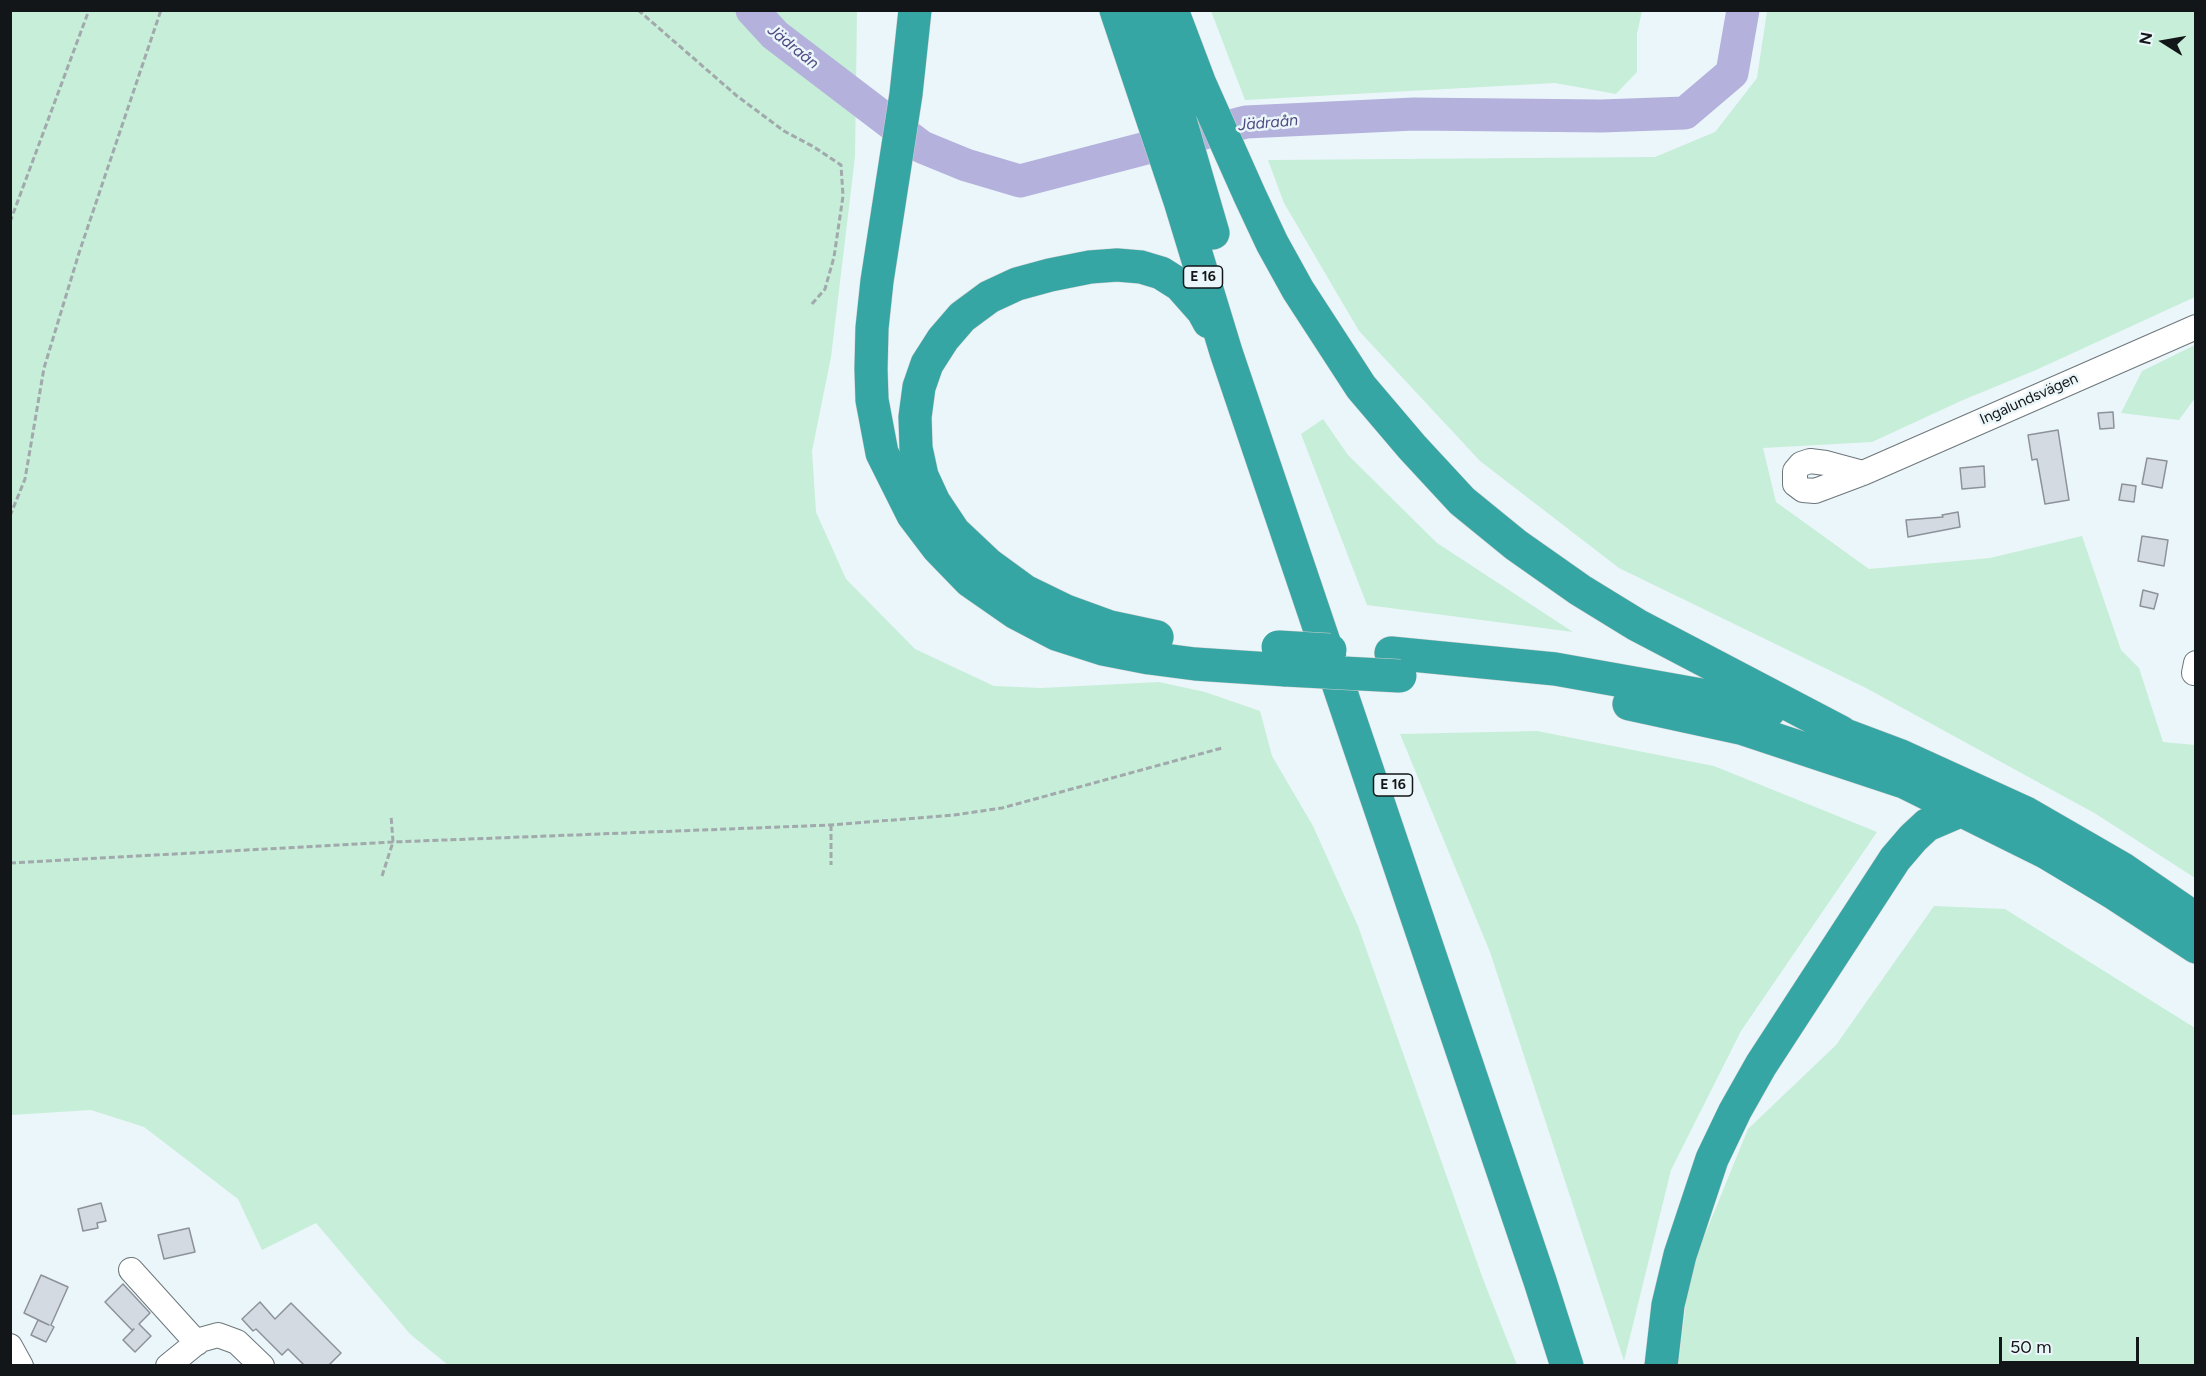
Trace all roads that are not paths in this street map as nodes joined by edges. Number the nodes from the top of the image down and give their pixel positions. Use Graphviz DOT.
graph roads {
  1 [pos="915,10"];
  2 [pos="1116,10"];
  3 [pos="1148,10"];
  4 [pos="1172,10"];
  5 [pos="1170,86"];
  6 [pos="1192,202"];
  7 [pos="2196,327"];
  8 [pos="1226,352"];
  9 [pos="1863,473"];
  10 [pos="1282,658"];
  11 [pos="1395,665"];
  12 [pos="1841,732"];
  13 [pos="1962,810"];
  14 [pos="2196,919"];
  15 [pos="2196,947"];
  16 [pos="131,1269"];
  17 [pos="197,1343"];
  18 [pos="10,1346"];
  19 [pos="21,1365"];
  20 [pos="168,1365"];
  21 [pos="262,1365"];
  22 [pos="1567,1365"];
  23 [pos="1586,1365"];
  24 [pos="1661,1365"];
  1 -- 10 [label="highway"];
  2 -- 5 [label="highway, E 16"];
  3 -- 5 [label="highway, E 16"];
  4 -- 5 [label="highway"];
  5 -- 6 [label="highway, E 16"];
  5 -- 12 [label="highway"];
  6 -- 8 [label="highway, E 16"];
  6 -- 23 [label="highway, E 16"];
  7 -- 9 [label="street, Ingalundsvägen"];
  8 -- 10 [label="highway"];
  8 -- 22 [label="highway, E 16"];
  10 -- 11 [label="highway, bridge"];
  11 -- 12 [label="highway"];
  11 -- 13 [label="highway"];
  12 -- 14 [label="highway"];
  13 -- 15 [label="highway"];
  13 -- 24 [label="highway"];
  16 -- 17 [label="street"];
  17 -- 20 [label="street"];
  17 -- 21 [label="street"];
  18 -- 19 [label="street"];
}
